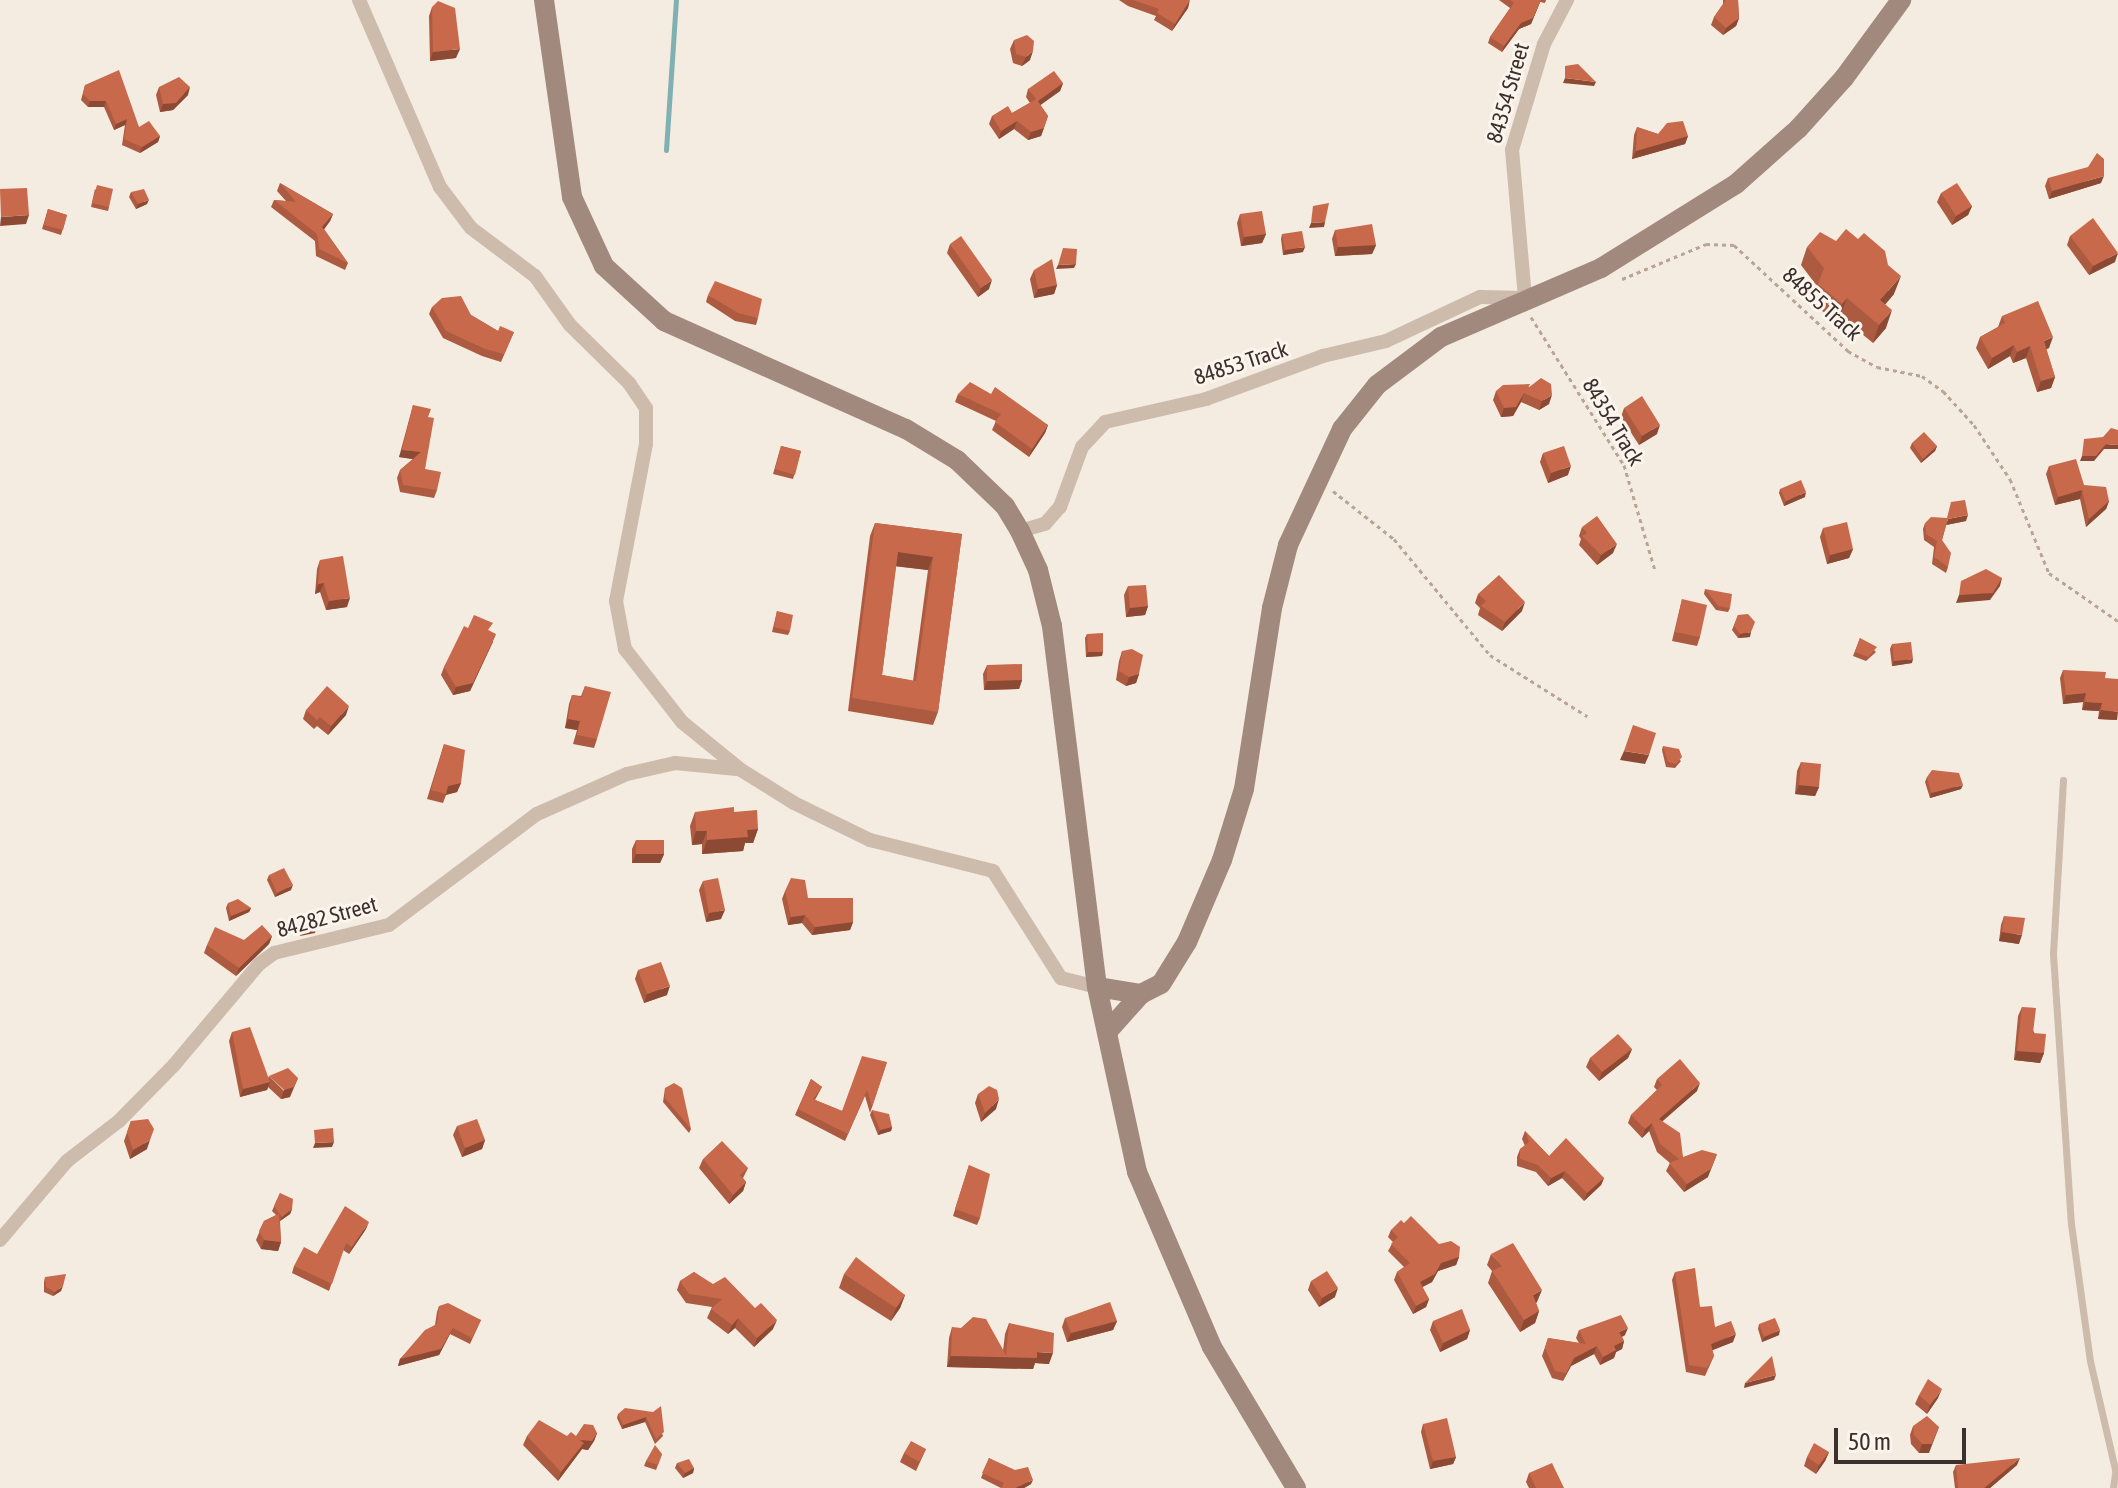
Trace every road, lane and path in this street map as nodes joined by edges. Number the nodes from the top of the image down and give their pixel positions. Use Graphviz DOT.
graph roads {
  1 [pos="359,0"];
  2 [pos="544,0"];
  3 [pos="1567,0"];
  4 [pos="1901,0"];
  5 [pos="1617,281"];
  6 [pos="1525,298"];
  7 [pos="1316,480"];
  8 [pos="1020,531"];
  9 [pos="1655,570"];
  10 [pos="2118,621"];
  11 [pos="1587,716"];
  12 [pos="741,770"];
  13 [pos="2063,780"];
  14 [pos="1097,987"];
  15 [pos="1141,994"];
  16 [pos="1107,1032"];
  17 [pos="0,1240"];
  18 [pos="2117,1467"];
  19 [pos="1296,1488"];
  20 [pos="2113,1488"];
  1 -- 12 [label="street"];
  2 -- 8 [label="street"];
  3 -- 6 [label="street, 84354 Street"];
  4 -- 6 [label="street"];
  5 -- 10 [label="path, 84855 Track"];
  6 -- 7 [label="street"];
  6 -- 8 [label="street, 84853 Track"];
  6 -- 9 [label="path, 84354 Track"];
  7 -- 11 [label="path"];
  7 -- 15 [label="street"];
  8 -- 14 [label="street"];
  12 -- 14 [label="street"];
  12 -- 17 [label="street, 84282 Street"];
  13 -- 18 [label="lane"];
  14 -- 15 [label="street"];
  14 -- 16 [label="street"];
  15 -- 16 [label="street"];
  16 -- 19 [label="street"];
  18 -- 20 [label="lane"];
}
